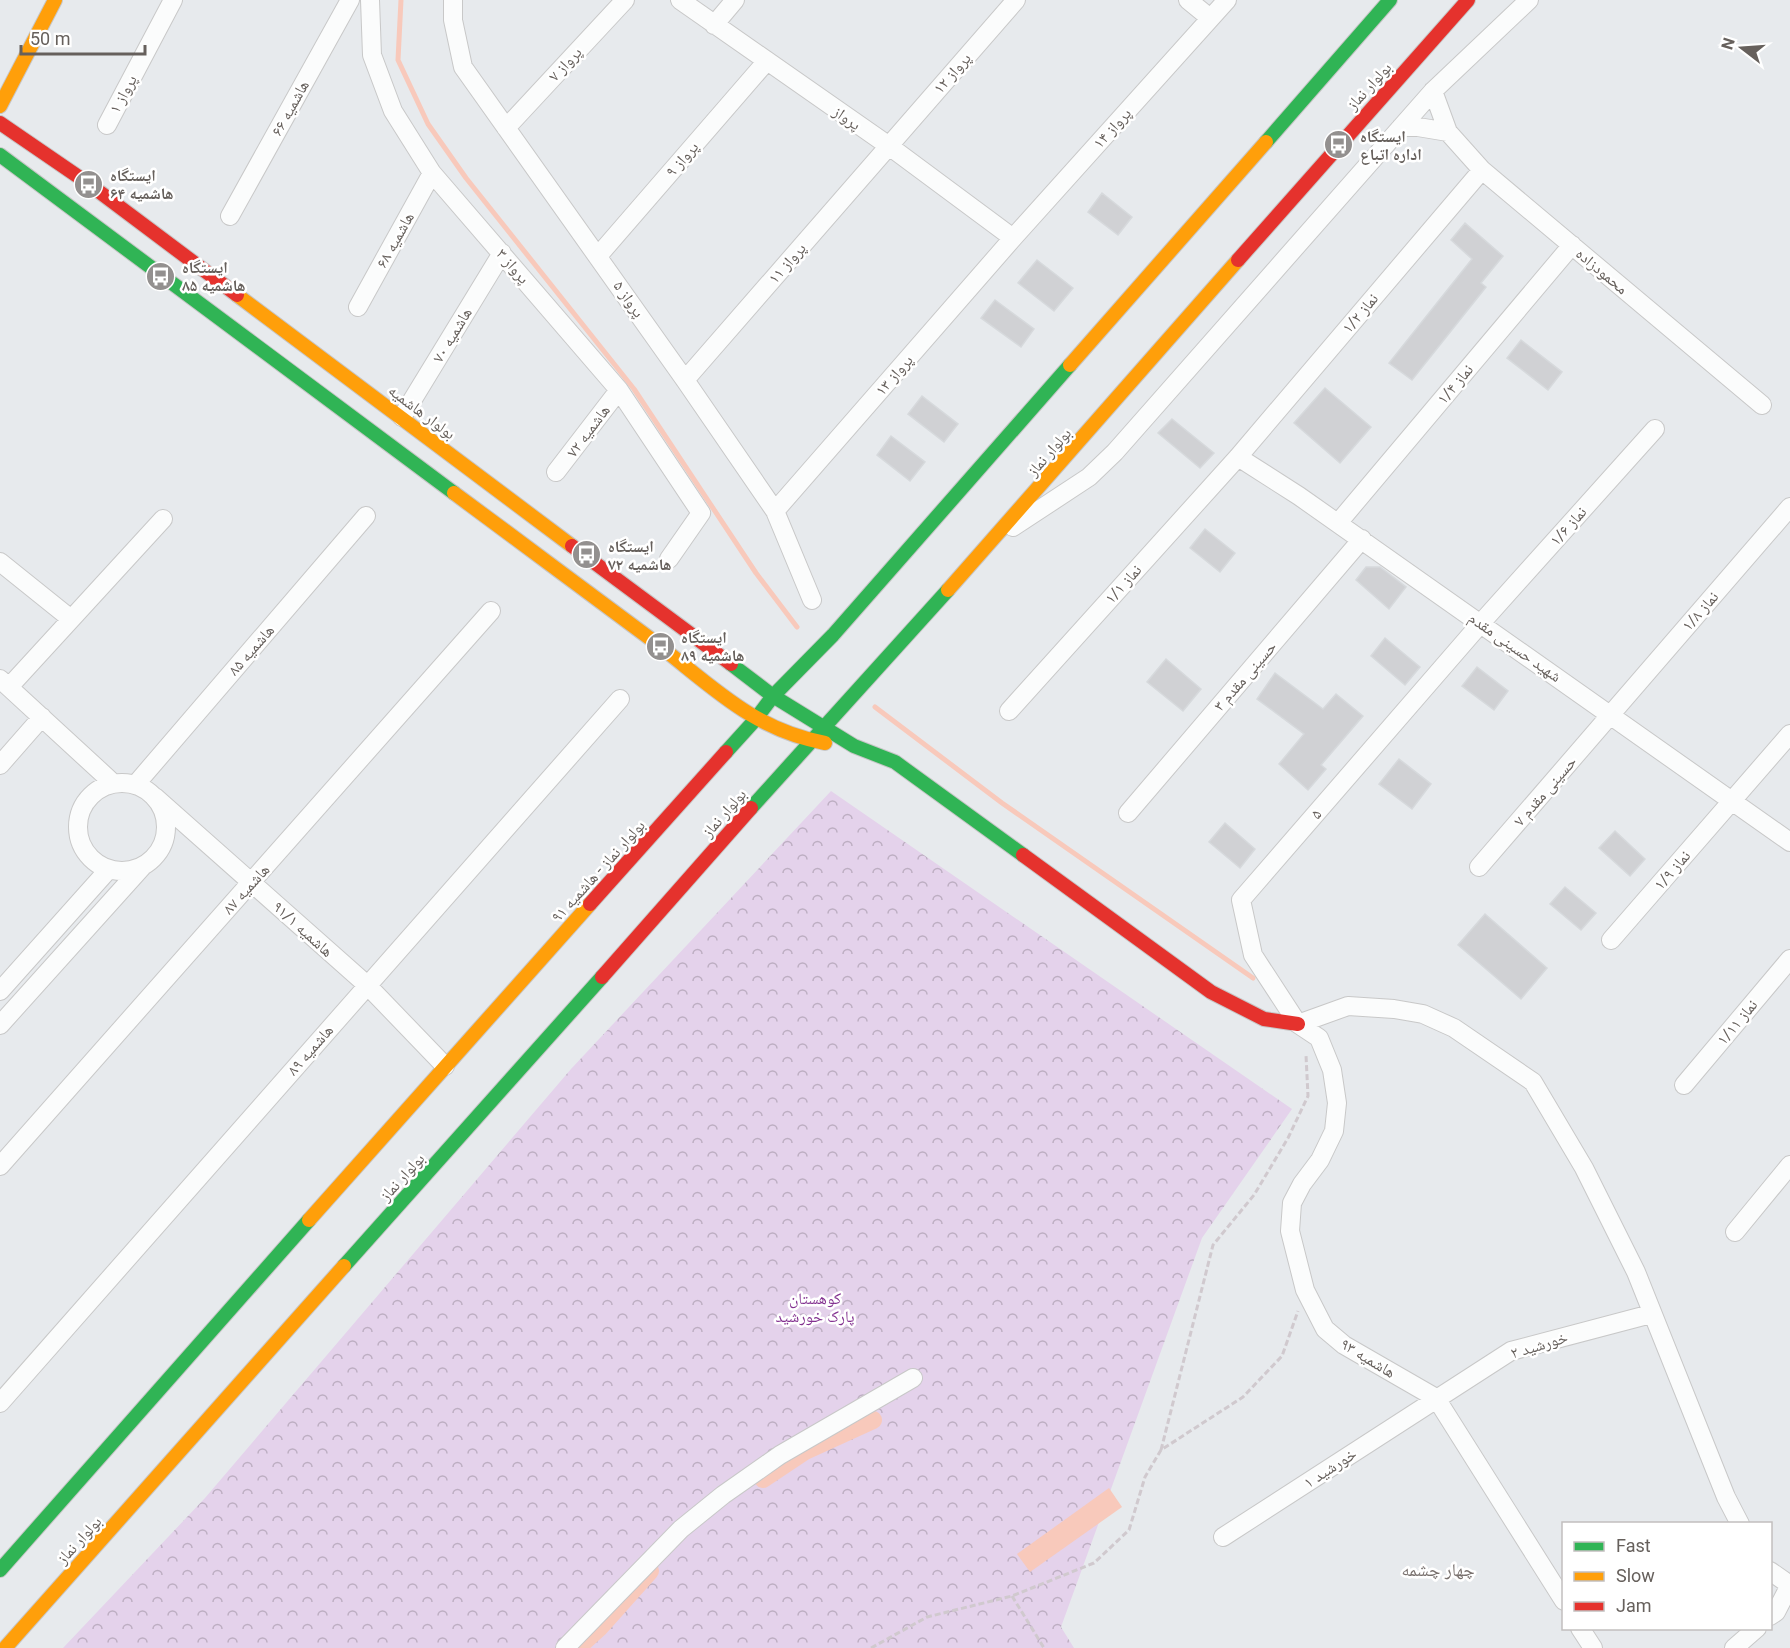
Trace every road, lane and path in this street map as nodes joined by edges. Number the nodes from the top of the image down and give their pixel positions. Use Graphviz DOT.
graph roads {
  1 [pos="55,0"];
  2 [pos="173,0"];
  3 [pos="350,0"];
  4 [pos="370,0"];
  5 [pos="453,0"];
  6 [pos="625,0"];
  7 [pos="680,0"];
  8 [pos="735,0"];
  9 [pos="1016,0"];
  10 [pos="1188,0"];
  11 [pos="1227,0"];
  12 [pos="1390,0"];
  13 [pos="1468,0"];
  14 [pos="1529,0"];
  15 [pos="1210,18"];
  16 [pos="714,25"];
  17 [pos="766,62"];
  18 [pos="1433,91"];
  19 [pos="0,106"];
  20 [pos="0,123"];
  21 [pos="107,125"];
  22 [pos="1401,127"];
  23 [pos="506,128"];
  24 [pos="1448,132"];
  25 [pos="889,146"];
  26 [pos="0,155"];
  27 [pos="1482,170"];
  28 [pos="432,172"];
  29 [pos="230,216"];
  30 [pos="1013,238"];
  31 [pos="1572,245"];
  32 [pos="502,253"];
  33 [pos="598,256"];
  34 [pos="358,307"];
  35 [pos="685,380"];
  36 [pos="619,390"];
  37 [pos="1762,405"];
  38 [pos="402,417"];
  39 [pos="1655,429"];
  40 [pos="1238,457"];
  41 [pos="556,472"];
  42 [pos="1790,507"];
  43 [pos="775,511"];
  44 [pos="366,516"];
  45 [pos="163,519"];
  46 [pos="1338,523"];
  47 [pos="996,537"];
  48 [pos="1362,540"];
  49 [pos="669,559"];
  50 [pos="0,562"];
  51 [pos="812,600"];
  52 [pos="491,611"];
  53 [pos="71,619"];
  54 [pos="1481,623"];
  55 [pos="4,683"];
  56 [pos="774,696"];
  57 [pos="620,699"];
  58 [pos="1009,711"];
  59 [pos="1611,715"];
  60 [pos="42,717"];
  61 [pos="755,720"];
  62 [pos="824,726"];
  63 [pos="1790,734"];
  64 [pos="810,742"];
  65 [pos="854,746"];
  66 [pos="0,765"];
  67 [pos="113,783"];
  68 [pos="136,784"];
  69 [pos="156,797"];
  70 [pos="1732,800"];
  71 [pos="1128,813"];
  72 [pos="1790,842"];
  73 [pos="143,866"];
  74 [pos="1479,867"];
  75 [pos="109,869"];
  76 [pos="252,883"];
  77 [pos="1611,940"];
  78 [pos="1790,959"];
  79 [pos="367,986"];
  80 [pos="0,991"];
  81 [pos="1298,1024"];
  82 [pos="0,1025"];
  83 [pos="1319,1038"];
  84 [pos="445,1066"];
  85 [pos="1684,1084"];
  86 [pos="1790,1165"];
  87 [pos="0,1166"];
  88 [pos="1735,1232"];
  89 [pos="1305,1290"];
  90 [pos="1651,1314"];
  91 [pos="913,1378"];
  92 [pos="1436,1398"];
  93 [pos="0,1402"];
  94 [pos="1161,1450"];
  95 [pos="1739,1522"];
  96 [pos="1223,1537"];
  97 [pos="0,1570"];
  98 [pos="1772,1572"];
  99 [pos="1790,1585"];
  100 [pos="1012,1596"];
  101 [pos="1562,1599"];
  102 [pos="1772,1615"];
  103 [pos="1581,1630"];
  104 [pos="1756,1630"];
  105 [pos="5,1648"];
  106 [pos="564,1648"];
  107 [pos="871,1648"];
  108 [pos="1044,1648"];
  109 [pos="1593,1648"];
  110 [pos="1734,1648"];
  1 -- 19 [label="main road"];
  2 -- 21 [label="street, پرواز ۱"];
  3 -- 29 [label="street, هاشمیه ۶۶"];
  4 -- 28 [label="street, پرواز ۳"];
  5 -- 23 [label="street, پرواز ۵"];
  6 -- 23 [label="street, پرواز ۷"];
  7 -- 16 [label="street, پرواز"];
  8 -- 16 [label="street"];
  9 -- 25 [label="street, پرواز ۱۲"];
  10 -- 15 [label="street"];
  11 -- 15 [label="street, پرواز ۱۴"];
  12 -- 56 [label="main road"];
  13 -- 47 [label="main road, بولوار نماز"];
  14 -- 18 [label="street"];
  15 -- 30 [label="street, پرواز ۱۴"];
  16 -- 17 [label="street, پرواز"];
  17 -- 25 [label="street, پرواز"];
  17 -- 33 [label="street, پرواز ۹"];
  18 -- 22 [label="street"];
  18 -- 24 [label="street, محمودزاده"];
  20 -- 38 [label="main road, بولوار هاشمیه"];
  22 -- 24 [label="street"];
  22 -- 47 [label="street"];
  23 -- 33 [label="street, پرواز ۵"];
  24 -- 27 [label="street, محمودزاده"];
  25 -- 30 [label="street, پرواز"];
  25 -- 35 [label="street, پرواز ۱۱"];
  26 -- 61 [label="main road"];
  27 -- 31 [label="street, محمودزاده"];
  27 -- 40 [label="street, نماز ۱/۲"];
  28 -- 32 [label="street, پرواز ۳"];
  28 -- 34 [label="street, هاشمیه ۶۸"];
  30 -- 43 [label="street, پرواز ۱۳"];
  31 -- 37 [label="street, محمودزاده"];
  31 -- 46 [label="street, نماز ۱/۴"];
  32 -- 36 [label="street, پرواز ۳"];
  32 -- 38 [label="street, هاشمیه ۷۰"];
  33 -- 35 [label="street, پرواز ۵"];
  35 -- 43 [label="street, پرواز ۵"];
  36 -- 41 [label="street, هاشمیه ۷۲"];
  36 -- 49 [label="street, پرواز ۳"];
  38 -- 56 [label="main road, بولوار هاشمیه"];
  39 -- 54 [label="street, نماز ۱/۶"];
  40 -- 46 [label="street, شهید حسینی مقدم"];
  40 -- 58 [label="street, نماز ۱/۱"];
  42 -- 59 [label="street, نماز ۱/۸"];
  43 -- 51 [label="street, پرواز ۵"];
  44 -- 68 [label="street, هاشمیه ۸۵"];
  45 -- 53 [label="street"];
  46 -- 48 [label="street, شهید حسینی مقدم"];
  47 -- 62 [label="main road, بولوار نماز"];
  48 -- 54 [label="street, شهید حسینی مقدم"];
  48 -- 71 [label="street, حسینی مقدم ۳"];
  50 -- 53 [label="street"];
  52 -- 76 [label="street, هاشمیه ۸۷"];
  53 -- 55 [label="street"];
  54 -- 59 [label="street, شهید حسینی مقدم"];
  54 -- 81 [label="street, ۵"];
  55 -- 60 [label="street"];
  56 -- 61 [label="main road, بولوار نماز - هاشمیه ۹۱"];
  56 -- 62 [label="main road, بولوار هاشمیه"];
  57 -- 79 [label="street, هاشمیه ۸۹"];
  59 -- 70 [label="street, شهید حسینی مقدم"];
  59 -- 74 [label="street, حسینی مقدم ۷"];
  60 -- 66 [label="street"];
  60 -- 67 [label="street"];
  61 -- 64 [label="main road"];
  61 -- 84 [label="main road, بولوار نماز - هاشمیه ۹۱"];
  62 -- 64 [label="main road, بولوار نماز"];
  62 -- 65 [label="main road, بولوار هاشمیه"];
  63 -- 70 [label="street, نماز ۱/۹"];
  64 -- 65 [label="main road"];
  64 -- 105 [label="main road, بولوار نماز"];
  65 -- 81 [label="main road"];
  67 -- 68 [label="street"];
  67 -- 75 [label="street"];
  68 -- 69 [label="street"];
  69 -- 73 [label="street"];
  69 -- 76 [label="street, هاشمیه ۹۱/۱"];
  70 -- 72 [label="street, شهید حسینی مقدم"];
  70 -- 77 [label="street, نماز ۱/۹"];
  73 -- 75 [label="street"];
  73 -- 82 [label="street"];
  75 -- 80 [label="street"];
  76 -- 79 [label="street, هاشمیه ۹۱/۱"];
  76 -- 87 [label="street, هاشمیه ۸۷"];
  78 -- 85 [label="street, نماز ۱/۱۱"];
  79 -- 84 [label="street, هاشمیه ۹۱/۱"];
  79 -- 93 [label="street, هاشمیه ۸۹"];
  81 -- 83 [label="street"];
  81 -- 90 [label="street"];
  83 -- 89 [label="street, هاشمیه ۹۳"];
  83 -- 94 [label="path"];
  84 -- 97 [label="main road"];
  86 -- 88 [label="street"];
  89 -- 92 [label="street, هاشمیه ۹۳"];
  89 -- 94 [label="path"];
  90 -- 92 [label="street, خورشید ۲"];
  90 -- 95 [label="street"];
  91 -- 106 [label="street"];
  92 -- 96 [label="street, خورشید ۱"];
  92 -- 101 [label="street, هاشمیه ۹۳"];
  94 -- 100 [label="path"];
  98 -- 99 [label="street"];
  99 -- 102 [label="street"];
  100 -- 107 [label="path"];
  100 -- 108 [label="path"];
  103 -- 109 [label="street"];
  104 -- 110 [label="street"];
}
